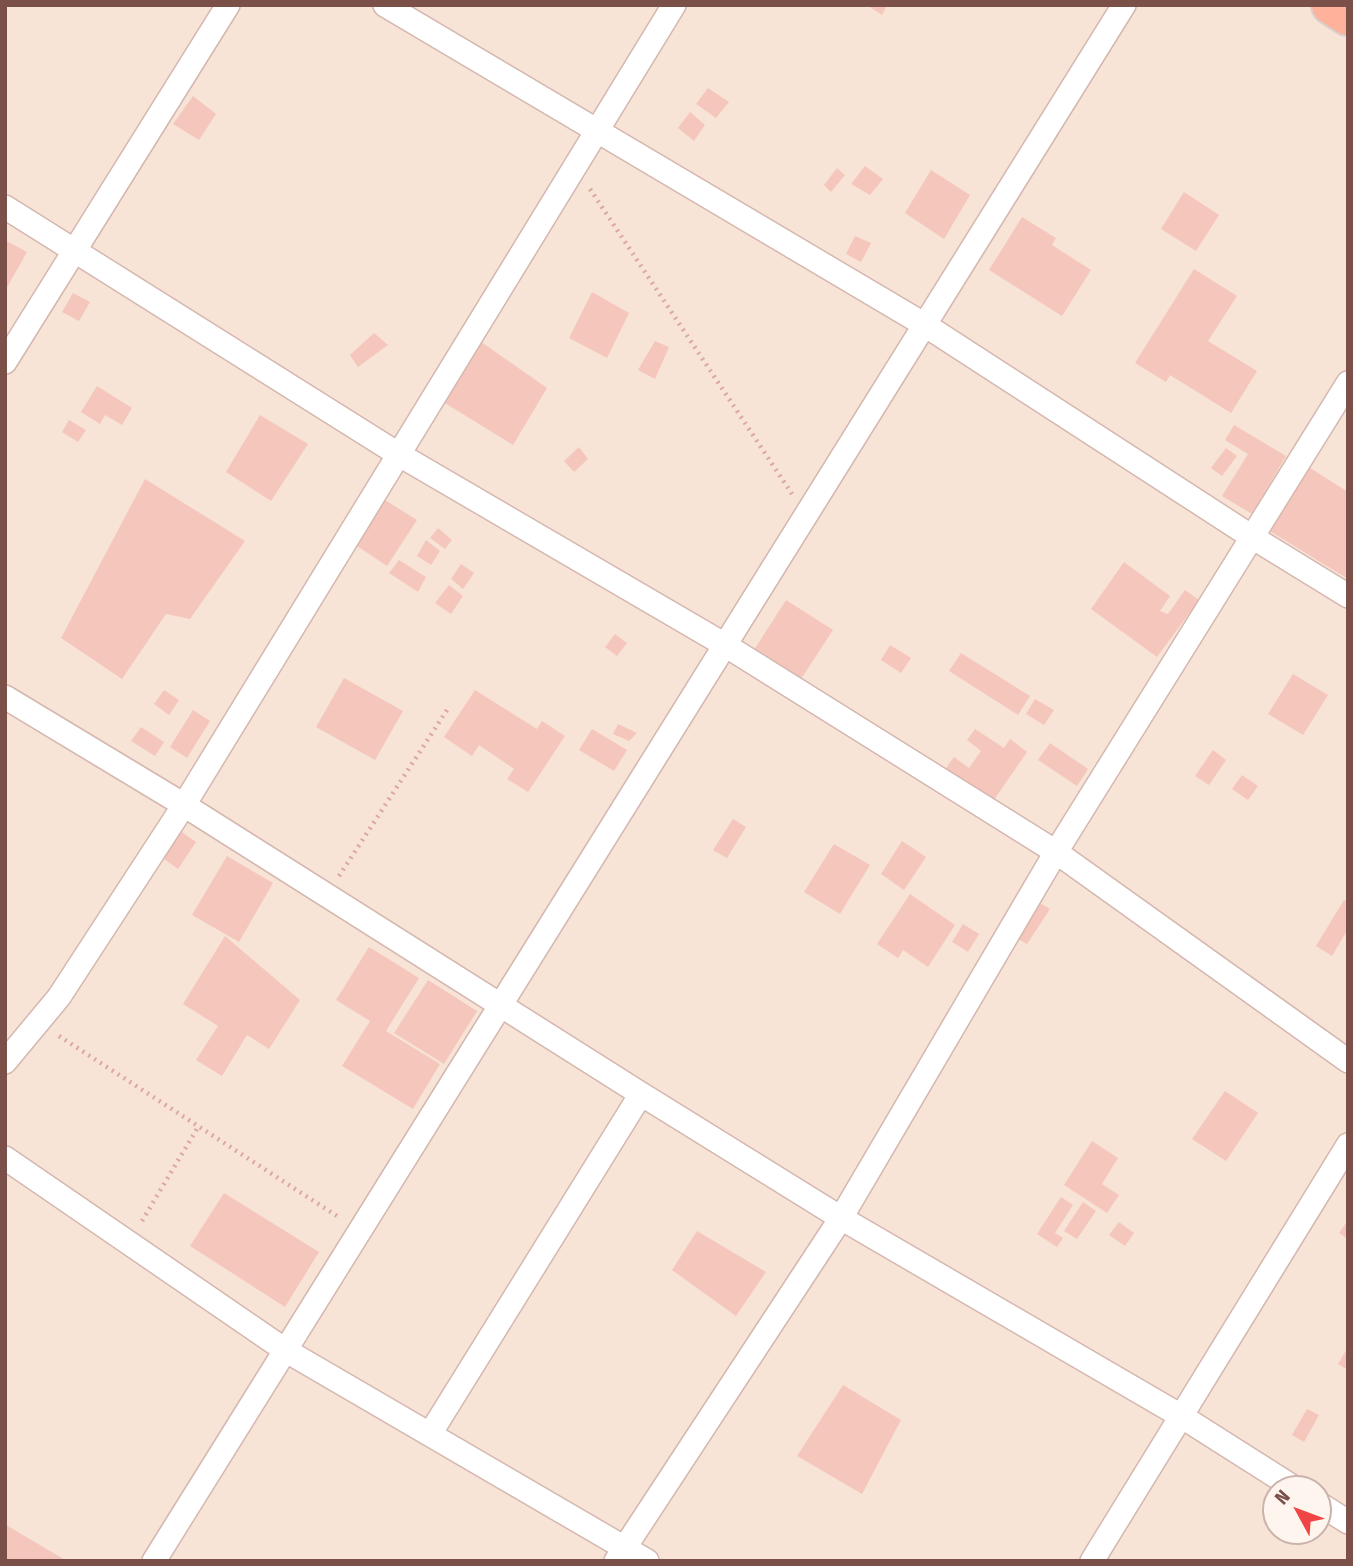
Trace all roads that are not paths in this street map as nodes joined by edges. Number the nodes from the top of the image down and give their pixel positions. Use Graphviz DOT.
graph roads {
  1 [pos="228,5"];
  2 [pos="385,5"];
  3 [pos="674,5"];
  4 [pos="1124,5"];
  5 [pos="1331,5"];
  6 [pos="1348,16"];
  7 [pos="599,130"];
  8 [pos="5,207"];
  9 [pos="75,251"];
  10 [pos="925,325"];
  11 [pos="5,362"];
  12 [pos="1348,383"];
  13 [pos="398,454"];
  14 [pos="1252,537"];
  15 [pos="1348,596"];
  16 [pos="725,645"];
  17 [pos="5,697"];
  18 [pos="184,805"];
  19 [pos="1056,852"];
  20 [pos="501,1004"];
  21 [pos="1348,1061"];
  22 [pos="5,1062"];
  23 [pos="640,1094"];
  24 [pos="1348,1145"];
  25 [pos="5,1158"];
  26 [pos="841,1218"];
  27 [pos="285,1350"];
  28 [pos="1181,1416"];
  29 [pos="430,1434"];
  30 [pos="1274,1475"];
  31 [pos="1332,1512"];
  32 [pos="1348,1522"];
  33 [pos="620,1554"];
  34 [pos="154,1561"];
  35 [pos="648,1561"];
  36 [pos="1092,1561"];
  1 -- 9 [label="street"];
  2 -- 7 [label="street"];
  3 -- 7 [label="street"];
  4 -- 10 [label="street"];
  5 -- 6 [label="highway"];
  7 -- 10 [label="street"];
  7 -- 13 [label="street"];
  8 -- 9 [label="street"];
  9 -- 11 [label="street"];
  9 -- 13 [label="street"];
  10 -- 14 [label="street"];
  10 -- 16 [label="street"];
  12 -- 14 [label="street"];
  13 -- 16 [label="street"];
  13 -- 18 [label="street"];
  14 -- 15 [label="street"];
  14 -- 19 [label="street"];
  16 -- 19 [label="street"];
  16 -- 20 [label="street"];
  17 -- 18 [label="street"];
  18 -- 20 [label="street"];
  18 -- 22 [label="street"];
  19 -- 21 [label="street"];
  19 -- 26 [label="street"];
  20 -- 23 [label="street"];
  20 -- 27 [label="street"];
  23 -- 26 [label="street"];
  23 -- 29 [label="street"];
  24 -- 28 [label="street"];
  25 -- 27 [label="street"];
  26 -- 28 [label="street"];
  26 -- 33 [label="street"];
  27 -- 29 [label="street"];
  27 -- 34 [label="street"];
  28 -- 30 [label="street"];
  28 -- 36 [label="street"];
  29 -- 33 [label="street"];
  31 -- 32 [label="street"];
  33 -- 35 [label="street"];
}
